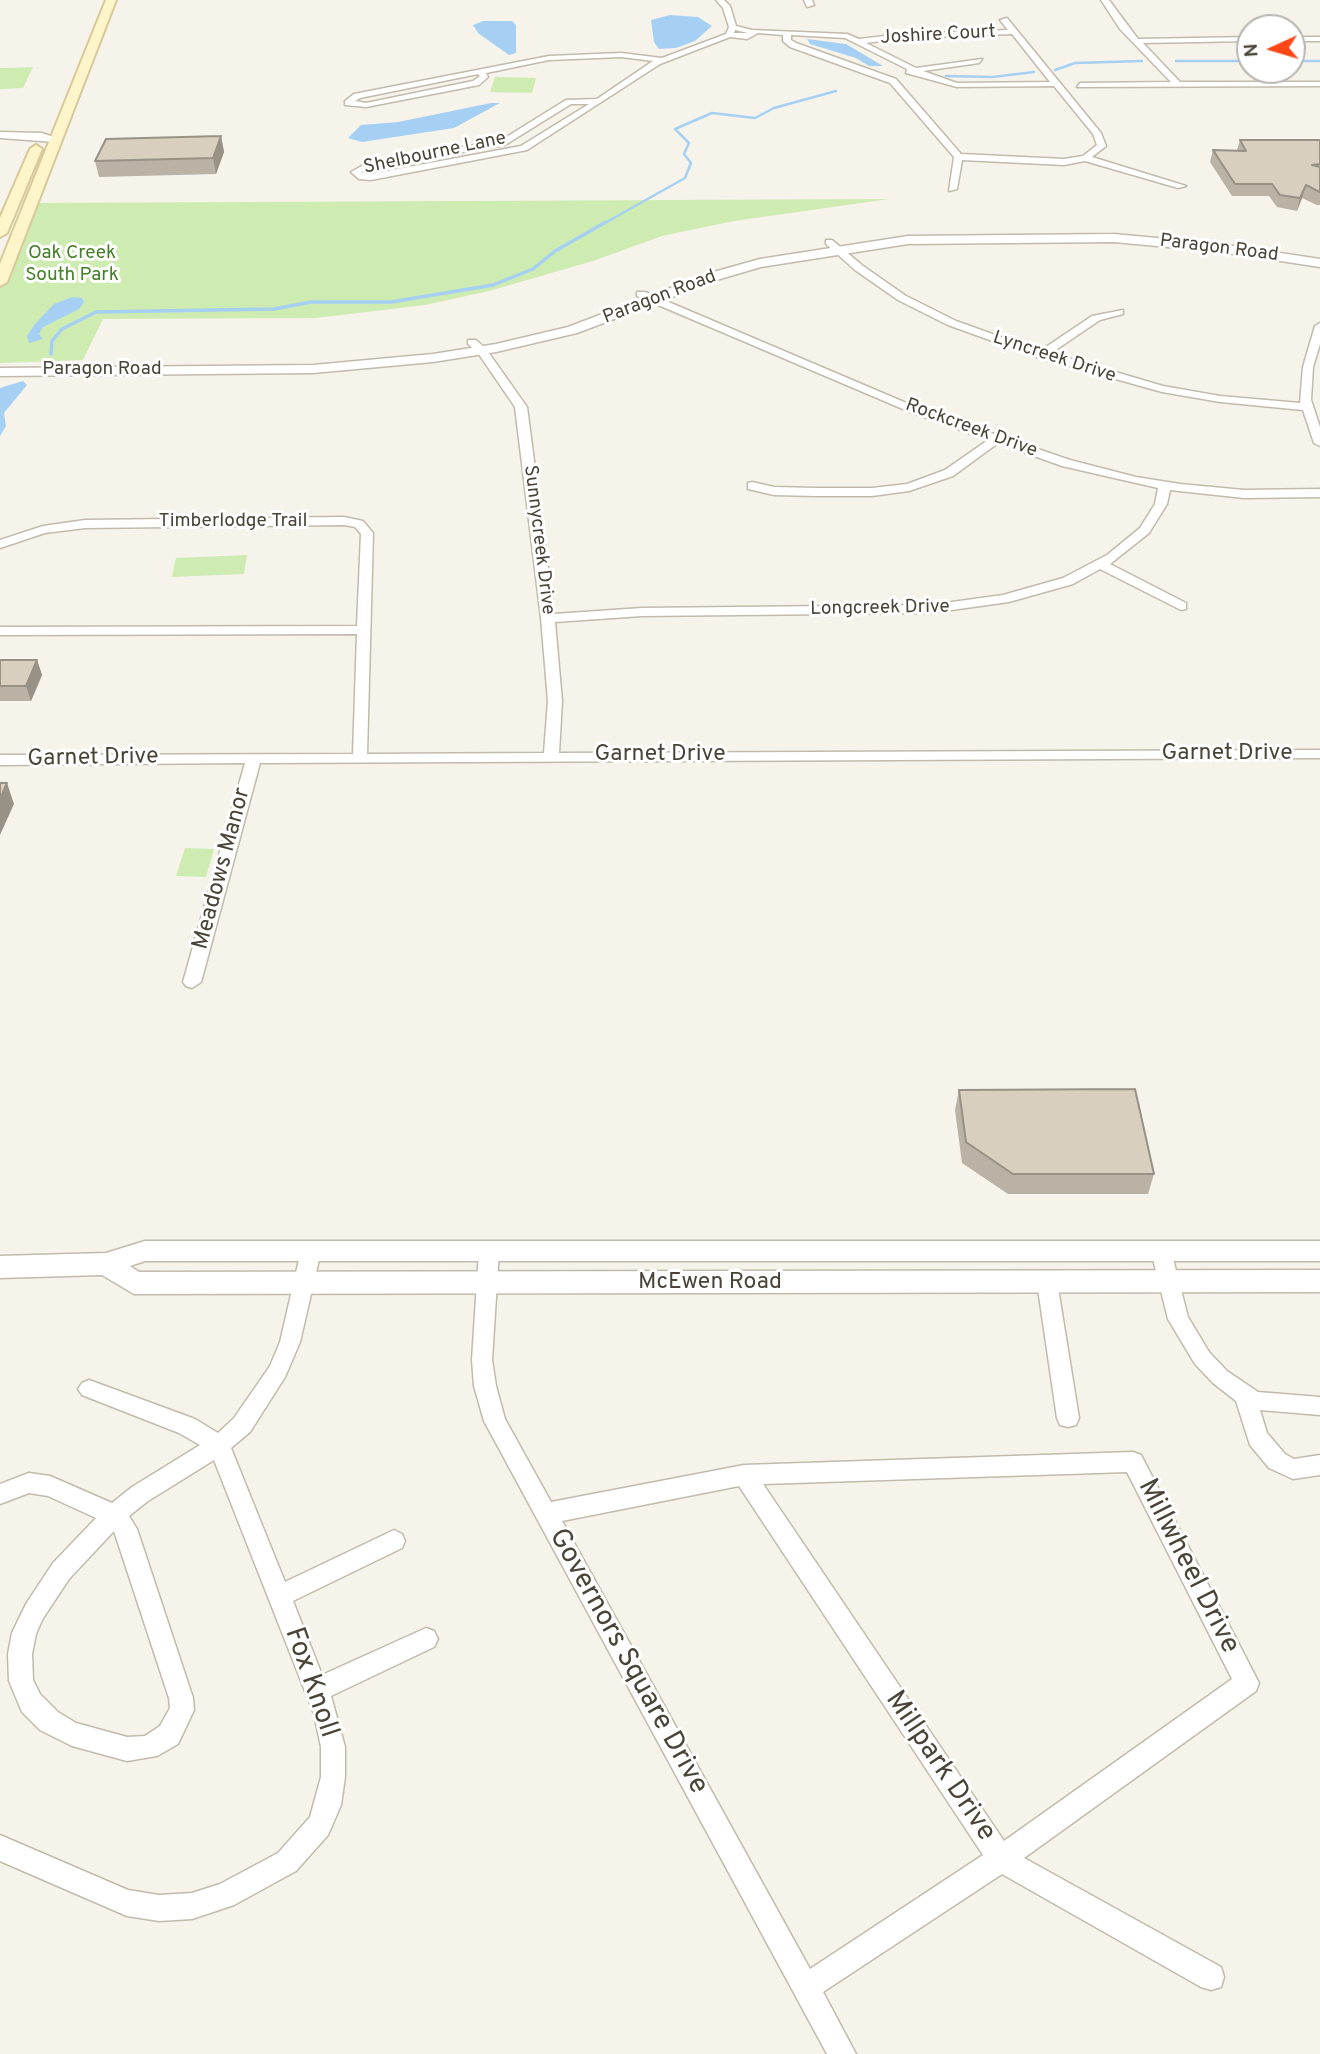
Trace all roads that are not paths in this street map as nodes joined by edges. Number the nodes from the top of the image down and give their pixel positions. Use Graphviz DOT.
graph roads {
  1 [pos="97,0"];
  2 [pos="111,0"];
  3 [pos="720,0"];
  4 [pos="1105,0"];
  5 [pos="1004,20"];
  6 [pos="88,22"];
  7 [pos="731,31"];
  8 [pos="1014,32"];
  9 [pos="787,33"];
  10 [pos="1236,39"];
  11 [pos="861,41"];
  12 [pos="1137,41"];
  13 [pos="662,60"];
  14 [pos="979,61"];
  15 [pos="914,71"];
  16 [pos="481,72"];
  17 [pos="1049,75"];
  18 [pos="885,76"];
  19 [pos="1320,83"];
  20 [pos="62,84"];
  21 [pos="77,84"];
  22 [pos="1056,84"];
  23 [pos="1177,84"];
  24 [pos="598,101"];
  25 [pos="47,123"];
  26 [pos="0,135"];
  27 [pos="45,139"];
  28 [pos="0,141"];
  29 [pos="958,157"];
  30 [pos="1086,158"];
  31 [pos="1181,186"];
  32 [pos="952,189"];
  33 [pos="0,233"];
  34 [pos="833,245"];
  35 [pos="1320,256"];
  36 [pos="4,260"];
  37 [pos="1320,263"];
  38 [pos="0,282"];
  39 [pos="647,298"];
  40 [pos="1119,312"];
  41 [pos="1320,326"];
  42 [pos="477,346"];
  43 [pos="1041,355"];
  44 [pos="0,363"];
  45 [pos="0,372"];
  46 [pos="1306,407"];
  47 [pos="997,439"];
  48 [pos="1320,443"];
  49 [pos="752,486"];
  50 [pos="1165,486"];
  51 [pos="1320,493"];
  52 [pos="0,544"];
  53 [pos="1101,565"];
  54 [pos="1181,606"];
  55 [pos="548,618"];
  56 [pos="363,630"];
  57 [pos="0,631"];
  58 [pos="1320,754"];
  59 [pos="551,755"];
  60 [pos="360,756"];
  61 [pos="254,757"];
  62 [pos="0,760"];
  63 [pos="192,982"];
  64 [pos="311,1251"];
  65 [pos="489,1251"];
  66 [pos="1161,1251"];
  67 [pos="1320,1251"];
  68 [pos="106,1264"];
  69 [pos="0,1266"];
  70 [pos="306,1281"];
  71 [pos="1168,1281"];
  72 [pos="1320,1281"];
  73 [pos="1047,1282"];
  74 [pos="487,1283"];
  75 [pos="89,1389"];
  76 [pos="1245,1396"];
  77 [pos="1320,1406"];
  78 [pos="1068,1418"];
  79 [pos="219,1445"];
  80 [pos="1320,1465"];
  81 [pos="744,1475"];
  82 [pos="0,1494"];
  83 [pos="545,1514"];
  84 [pos="114,1515"];
  85 [pos="394,1541"];
  86 [pos="279,1596"];
  87 [pos="426,1639"];
  88 [pos="316,1690"];
  89 [pos="0,1848"];
  90 [pos="1001,1859"];
  91 [pos="1211,1977"];
  92 [pos="806,1988"];
  93 [pos="842,2054"];
  1 -- 6 [label="main road"];
  2 -- 21 [label="main road"];
  3 -- 7 [label="street"];
  4 -- 12 [label="street"];
  5 -- 8 [label="street"];
  7 -- 9 [label="street"];
  7 -- 13 [label="street, Shelbourne Lane"];
  8 -- 11 [label="street, Joshire Court"];
  8 -- 17 [label="street"];
  9 -- 11 [label="street"];
  9 -- 18 [label="street"];
  10 -- 12 [label="street"];
  11 -- 15 [label="street"];
  12 -- 23 [label="street"];
  13 -- 16 [label="street"];
  13 -- 24 [label="street, Shelbourne Lane"];
  14 -- 15 [label="street"];
  15 -- 18 [label="street"];
  15 -- 22 [label="street"];
  16 -- 16 [label="street"];
  17 -- 22 [label="street"];
  17 -- 23 [label="street"];
  18 -- 29 [label="street"];
  19 -- 23 [label="street"];
  20 -- 21 [label="main road"];
  21 -- 27 [label="main road"];
  22 -- 30 [label="street"];
  24 -- 24 [label="street, Shelbourne Lane"];
  25 -- 27 [label="main road"];
  26 -- 27 [label="street"];
  27 -- 28 [label="street"];
  27 -- 33 [label="main road"];
  27 -- 36 [label="main road"];
  29 -- 30 [label="street"];
  29 -- 32 [label="street"];
  30 -- 31 [label="street"];
  34 -- 35 [label="street, Paragon Road"];
  34 -- 37 [label="street, Paragon Road"];
  34 -- 39 [label="street, Paragon Road"];
  34 -- 43 [label="street, Lyncreek Drive"];
  36 -- 38 [label="main road"];
  39 -- 42 [label="street, Paragon Road"];
  39 -- 47 [label="street, Rockcreek Drive"];
  40 -- 43 [label="street"];
  41 -- 46 [label="street"];
  42 -- 44 [label="street, Paragon Road"];
  42 -- 45 [label="street, Paragon Road"];
  42 -- 55 [label="street, Sunnycreek Drive"];
  43 -- 46 [label="street, Lyncreek Drive"];
  46 -- 48 [label="street"];
  47 -- 49 [label="street"];
  47 -- 50 [label="street, Rockcreek Drive"];
  50 -- 51 [label="street, Rockcreek Drive"];
  50 -- 53 [label="street, Longcreek Drive"];
  52 -- 56 [label="street, Timberlodge Trail"];
  53 -- 54 [label="street"];
  53 -- 55 [label="street, Longcreek Drive"];
  55 -- 59 [label="street, Sunnycreek Drive"];
  56 -- 57 [label="street"];
  56 -- 60 [label="street, Timberlodge Trail"];
  58 -- 59 [label="street, Garnet Drive"];
  59 -- 60 [label="street, Garnet Drive"];
  60 -- 61 [label="street, Garnet Drive"];
  61 -- 62 [label="street, Garnet Drive"];
  61 -- 63 [label="street, Meadows Manor"];
  64 -- 65 [label="street, McEwen Road"];
  64 -- 68 [label="street, McEwen Road"];
  64 -- 70 [label="street"];
  65 -- 66 [label="street, McEwen Road"];
  65 -- 74 [label="street, Governors Square Drive"];
  66 -- 67 [label="street, McEwen Road"];
  66 -- 71 [label="street"];
  68 -- 69 [label="street, McEwen Road"];
  68 -- 70 [label="street, McEwen Road"];
  70 -- 74 [label="street, McEwen Road"];
  70 -- 79 [label="street"];
  71 -- 72 [label="street, McEwen Road"];
  71 -- 73 [label="street, McEwen Road"];
  71 -- 76 [label="street"];
  73 -- 74 [label="street, McEwen Road"];
  73 -- 78 [label="street"];
  74 -- 83 [label="street, Governors Square Drive"];
  75 -- 79 [label="street"];
  76 -- 77 [label="street"];
  76 -- 80 [label="street"];
  79 -- 84 [label="street"];
  79 -- 86 [label="street, Fox Knoll"];
  81 -- 83 [label="street, Millwheel Drive"];
  81 -- 90 [label="street, Millpark Drive"];
  81 -- 90 [label="street, Millwheel Drive"];
  82 -- 84 [label="street"];
  83 -- 92 [label="street, Governors Square Drive"];
  84 -- 84 [label="street"];
  85 -- 86 [label="street"];
  86 -- 88 [label="street, Fox Knoll"];
  87 -- 88 [label="street"];
  88 -- 89 [label="street, Fox Knoll"];
  90 -- 91 [label="street, Millpark Drive"];
  90 -- 92 [label="street, Millwheel Drive"];
  92 -- 93 [label="street, Governors Square Drive"];
}
